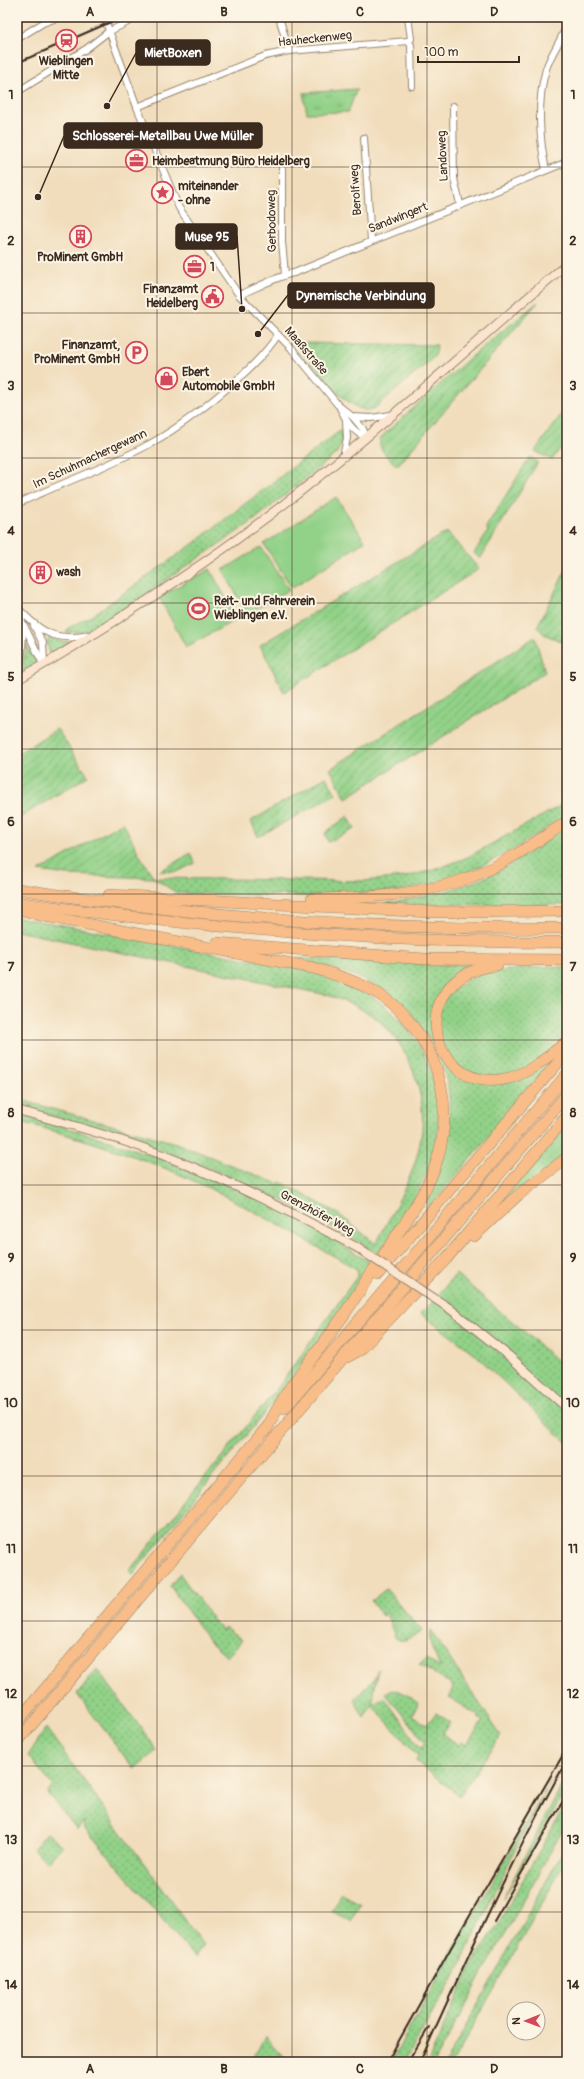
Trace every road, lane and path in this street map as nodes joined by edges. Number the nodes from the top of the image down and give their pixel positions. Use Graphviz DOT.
graph roads {
  1 [pos="59,17"];
  2 [pos="104,17"];
  3 [pos="138,17"];
  4 [pos="280,17"];
  5 [pos="408,17"];
  6 [pos="567,24"];
  7 [pos="108,32"];
  8 [pos="17,39"];
  9 [pos="408,42"];
  10 [pos="289,51"];
  11 [pos="412,86"];
  12 [pos="17,92"];
  13 [pos="453,106"];
  14 [pos="137,107"];
  15 [pos="364,138"];
  16 [pos="567,162"];
  17 [pos="282,168"];
  18 [pos="546,170"];
  19 [pos="460,204"];
  20 [pos="371,241"];
  21 [pos="567,264"];
  22 [pos="285,274"];
  23 [pos="239,295"];
  24 [pos="278,335"];
  25 [pos="338,405"];
  26 [pos="391,415"];
  27 [pos="353,417"];
  28 [pos="346,421"];
  29 [pos="366,438"];
  30 [pos="343,457"];
  31 [pos="17,504"];
  32 [pos="17,607"];
  33 [pos="17,611"];
  34 [pos="33,625"];
  35 [pos="23,626"];
  36 [pos="94,634"];
  37 [pos="44,664"];
  38 [pos="17,668"];
  39 [pos="17,680"];
  40 [pos="567,822"];
  41 [pos="17,889"];
  42 [pos="54,895"];
  43 [pos="250,901"];
  44 [pos="17,903"];
  45 [pos="17,908"];
  46 [pos="567,912"];
  47 [pos="567,928"];
  48 [pos="156,938"];
  49 [pos="567,942"];
  50 [pos="538,960"];
  51 [pos="567,960"];
  52 [pos="567,1040"];
  53 [pos="567,1052"];
  54 [pos="567,1074"];
  55 [pos="567,1094"];
  56 [pos="17,1110"];
  57 [pos="567,1116"];
  58 [pos="567,1158"];
  59 [pos="446,1259"];
  60 [pos="347,1311"];
  61 [pos="339,1362"];
  62 [pos="567,1408"];
  63 [pos="266,1430"];
  64 [pos="17,1722"];
  65 [pos="17,1742"];
  1 -- 8 [label="street"];
  2 -- 7 [label="street, Maaßstraße"];
  3 -- 7 [label="street"];
  4 -- 10 [label="street"];
  5 -- 9 [label="street"];
  6 -- 18 [label="street"];
  7 -- 12 [label="street"];
  7 -- 14 [label="street, Maaßstraße"];
  9 -- 10 [label="street, Hauheckenweg"];
  9 -- 11 [label="street"];
  10 -- 14 [label="street, Hauheckenweg"];
  13 -- 19 [label="street, Landoweg"];
  14 -- 23 [label="street, Maaßstraße"];
  15 -- 20 [label="street, Berolfweg"];
  16 -- 18 [label="street, Sandwingert"];
  17 -- 22 [label="street, Gerbodoweg"];
  18 -- 19 [label="street, Sandwingert"];
  19 -- 20 [label="street, Sandwingert"];
  20 -- 22 [label="street, Sandwingert"];
  21 -- 26 [label="main road"];
  22 -- 23 [label="street, Sandwingert"];
  23 -- 24 [label="street, Maaßstraße"];
  24 -- 25 [label="street, Maaßstraße"];
  24 -- 31 [label="street, Im Schuhmachergewann"];
  25 -- 27 [label="street, Maaßstraße"];
  25 -- 28 [label="street, Maaßstraße"];
  26 -- 27 [label="street"];
  26 -- 29 [label="main road"];
  27 -- 29 [label="street, Maaßstraße"];
  28 -- 29 [label="street, Maaßstraße"];
  28 -- 30 [label="street, Maaßstraße"];
  29 -- 30 [label="main road"];
  30 -- 36 [label="main road"];
  32 -- 34 [label="street"];
  33 -- 35 [label="street"];
  34 -- 36 [label="street"];
  34 -- 37 [label="street"];
  35 -- 37 [label="street"];
  35 -- 38 [label="street"];
  36 -- 37 [label="main road"];
  37 -- 39 [label="main road"];
  40 -- 43 [label="highway"];
  41 -- 42 [label="highway"];
  42 -- 43 [label="highway"];
  42 -- 47 [label="highway"];
  43 -- 46 [label="highway"];
  44 -- 49 [label="highway"];
  45 -- 48 [label="highway"];
  48 -- 50 [label="highway"];
  48 -- 60 [label="highway"];
  50 -- 51 [label="highway"];
  50 -- 52 [label="highway"];
  53 -- 60 [label="highway"];
  54 -- 63 [label="highway"];
  55 -- 61 [label="highway"];
  56 -- 62 [label="main road, Grenzhöfer Weg, bridge"];
  57 -- 59 [label="highway"];
  58 -- 59 [label="highway"];
  59 -- 61 [label="highway"];
  60 -- 63 [label="highway"];
  61 -- 65 [label="highway"];
  63 -- 64 [label="highway"];
}
